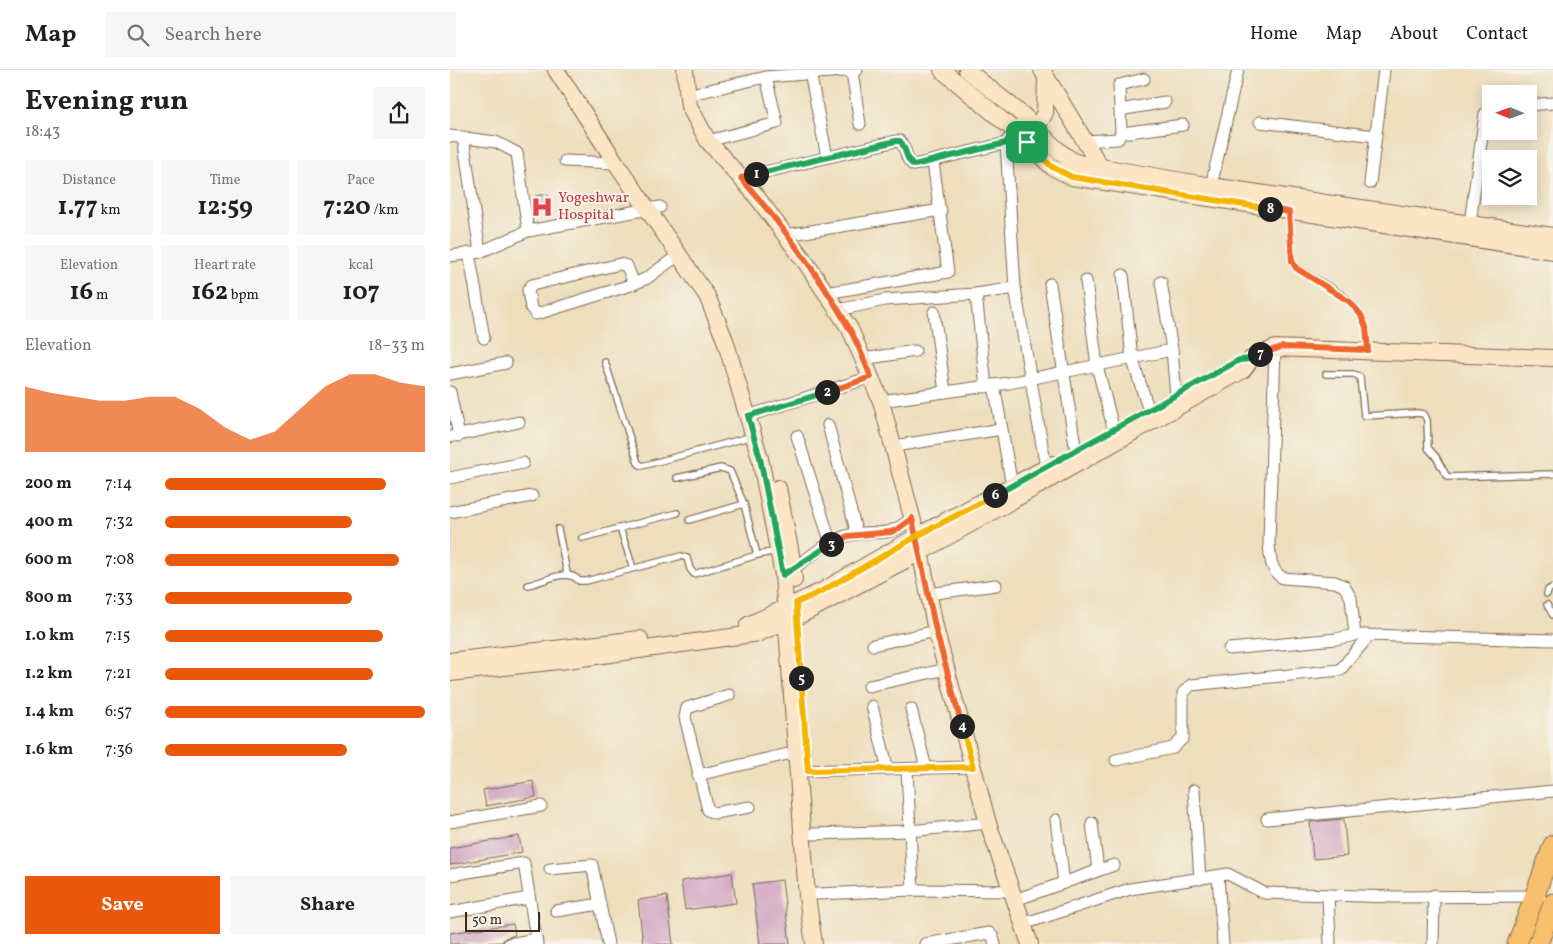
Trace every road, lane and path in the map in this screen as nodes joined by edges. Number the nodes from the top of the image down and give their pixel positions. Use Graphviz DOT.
graph roads {
  1 [pos="556,70"];
  2 [pos="570,70"];
  3 [pos="685,70"];
  4 [pos="942,70"];
  5 [pos="966,70"];
  6 [pos="1238,70"];
  7 [pos="1384,70"];
  8 [pos="855,71"];
  9 [pos="810,73"];
  10 [pos="1044,74"];
  11 [pos="766,77"];
  12 [pos="1144,79"];
  13 [pos="687,95"];
  14 [pos="1165,102"];
  15 [pos="1553,103"];
  16 [pos="1538,104"];
  17 [pos="1120,110"];
  18 [pos="1260,122"];
  19 [pos="860,124"];
  20 [pos="1183,125"];
  21 [pos="1022,133"];
  22 [pos="1121,133"];
  23 [pos="450,136"];
  24 [pos="1376,136"];
  25 [pos="1482,136"];
  26 [pos="462,137"];
  27 [pos="708,141"];
  28 [pos="1084,141"];
  29 [pos="827,157"];
  30 [pos="565,161"];
  31 [pos="933,162"];
  32 [pos="616,163"];
  33 [pos="1101,168"];
  34 [pos="741,178"];
  35 [pos="1370,183"];
  36 [pos="1211,186"];
  37 [pos="654,209"];
  38 [pos="941,210"];
  39 [pos="1289,212"];
  40 [pos="1470,223"];
  41 [pos="528,231"];
  42 [pos="786,235"];
  43 [pos="1553,236"];
  44 [pos="1553,251"];
  45 [pos="474,252"];
  46 [pos="680,254"];
  47 [pos="450,256"];
  48 [pos="1123,275"];
  49 [pos="1086,281"];
  50 [pos="1161,282"];
  51 [pos="634,284"];
  52 [pos="1050,284"];
  53 [pos="1015,288"];
  54 [pos="826,292"];
  55 [pos="976,294"];
  56 [pos="838,310"];
  57 [pos="934,312"];
  58 [pos="484,338"];
  59 [pos="1274,348"];
  60 [pos="1172,350"];
  61 [pos="1368,350"];
  62 [pos="915,351"];
  63 [pos="1132,358"];
  64 [pos="1553,358"];
  65 [pos="863,359"];
  66 [pos="1251,359"];
  67 [pos="605,362"];
  68 [pos="506,363"];
  69 [pos="1097,366"];
  70 [pos="1063,372"];
  71 [pos="450,374"];
  72 [pos="1326,374"];
  73 [pos="871,377"];
  74 [pos="1029,379"];
  75 [pos="990,386"];
  76 [pos="450,392"];
  77 [pos="945,392"];
  78 [pos="1176,396"];
  79 [pos="882,401"];
  80 [pos="1149,411"];
  81 [pos="754,415"];
  82 [pos="519,422"];
  83 [pos="828,424"];
  84 [pos="1002,429"];
  85 [pos="1114,431"];
  86 [pos="455,436"];
  87 [pos="754,436"];
  88 [pos="797,436"];
  89 [pos="894,446"];
  90 [pos="1076,452"];
  91 [pos="523,463"];
  92 [pos="1046,468"];
  93 [pos="1553,474"];
  94 [pos="450,478"];
  95 [pos="677,478"];
  96 [pos="1012,486"];
  97 [pos="532,496"];
  98 [pos="744,504"];
  99 [pos="450,512"];
  100 [pos="677,513"];
  101 [pos="912,518"];
  102 [pos="688,520"];
  103 [pos="620,528"];
  104 [pos="558,529"];
  105 [pos="857,534"];
  106 [pos="917,536"];
  107 [pos="582,538"];
  108 [pos="831,544"];
  109 [pos="779,551"];
  110 [pos="919,552"];
  111 [pos="757,555"];
  112 [pos="633,568"];
  113 [pos="788,572"];
  114 [pos="567,574"];
  115 [pos="528,585"];
  116 [pos="996,585"];
  117 [pos="1553,587"];
  118 [pos="928,594"];
  119 [pos="1547,594"];
  120 [pos="1547,605"];
  121 [pos="791,612"];
  122 [pos="1553,615"];
  123 [pos="936,631"];
  124 [pos="1355,635"];
  125 [pos="1369,636"];
  126 [pos="1553,640"];
  127 [pos="873,645"];
  128 [pos="1229,649"];
  129 [pos="450,661"];
  130 [pos="946,669"];
  131 [pos="450,673"];
  132 [pos="870,686"];
  133 [pos="729,695"];
  134 [pos="872,706"];
  135 [pos="911,709"];
  136 [pos="800,751"];
  137 [pos="1116,760"];
  138 [pos="973,767"];
  139 [pos="926,768"];
  140 [pos="888,769"];
  141 [pos="906,769"];
  142 [pos="802,771"];
  143 [pos="698,775"];
  144 [pos="1194,790"];
  145 [pos="1553,791"];
  146 [pos="541,806"];
  147 [pos="750,806"];
  148 [pos="1267,819"];
  149 [pos="1056,820"];
  150 [pos="450,822"];
  151 [pos="988,823"];
  152 [pos="1092,823"];
  153 [pos="910,831"];
  154 [pos="812,834"];
  155 [pos="1553,845"];
  156 [pos="1114,865"];
  157 [pos="550,870"];
  158 [pos="1098,870"];
  159 [pos="450,874"];
  160 [pos="1218,876"];
  161 [pos="1200,878"];
  162 [pos="1064,883"];
  163 [pos="913,890"];
  164 [pos="817,894"];
  165 [pos="1534,894"];
  166 [pos="1328,895"];
  167 [pos="1434,895"];
  168 [pos="1014,896"];
  169 [pos="528,898"];
  170 [pos="1553,901"];
  171 [pos="600,904"];
  172 [pos="556,911"];
  173 [pos="450,912"];
  174 [pos="1023,924"];
  175 [pos="536,942"];
  176 [pos="948,942"];
  177 [pos="509,944"];
  178 [pos="608,944"];
  179 [pos="814,944"];
  180 [pos="825,944"];
  181 [pos="925,944"];
  182 [pos="995,944"];
  183 [pos="1030,944"];
  184 [pos="1223,944"];
  185 [pos="1330,944"];
  186 [pos="1433,944"];
  187 [pos="1517,944"];
  188 [pos="1538,944"];
  1 -- 32 [label="street"];
  2 -- 37 [label="street"];
  3 -- 13 [label="street"];
  4 -- 21 [label="street"];
  5 -- 21 [label="street"];
  6 -- 36 [label="street"];
  7 -- 24 [label="street"];
  8 -- 9 [label="street"];
  8 -- 19 [label="street"];
  9 -- 11 [label="street"];
  9 -- 29 [label="street"];
  10 -- 21 [label="street"];
  10 -- 28 [label="street"];
  11 -- 13 [label="street"];
  11 -- 27 [label="street"];
  12 -- 17 [label="street"];
  13 -- 27 [label="street"];
  14 -- 17 [label="street"];
  15 -- 16 [label="street"];
  17 -- 22 [label="street"];
  18 -- 24 [label="street"];
  20 -- 22 [label="street"];
  21 -- 31 [label="street"];
  21 -- 33 [label="street"];
  21 -- 39 [label="street"];
  21 -- 53 [label="street"];
  22 -- 28 [label="street"];
  23 -- 26 [label="street"];
  24 -- 35 [label="street"];
  25 -- 40 [label="street"];
  26 -- 41 [label="street"];
  26 -- 45 [label="street"];
  27 -- 34 [label="street"];
  28 -- 33 [label="street"];
  29 -- 31 [label="street"];
  29 -- 34 [label="street"];
  30 -- 32 [label="street"];
  31 -- 38 [label="street"];
  32 -- 37 [label="street"];
  33 -- 36 [label="street"];
  34 -- 42 [label="street"];
  36 -- 40 [label="street"];
  37 -- 41 [label="street"];
  37 -- 46 [label="street"];
  37 -- 81 [label="street"];
  38 -- 42 [label="street"];
  38 -- 54 [label="street"];
  39 -- 44 [label="street"];
  39 -- 61 [label="lane"];
  40 -- 43 [label="street"];
  41 -- 45 [label="street"];
  42 -- 54 [label="street"];
  45 -- 47 [label="street"];
  45 -- 58 [label="street"];
  46 -- 51 [label="street"];
  46 -- 81 [label="street"];
  48 -- 63 [label="street"];
  49 -- 69 [label="street"];
  50 -- 60 [label="street"];
  51 -- 51 [label="street"];
  52 -- 70 [label="street"];
  53 -- 55 [label="street"];
  53 -- 74 [label="street"];
  54 -- 56 [label="street"];
  55 -- 56 [label="street"];
  55 -- 75 [label="street"];
  56 -- 65 [label="street"];
  57 -- 77 [label="street"];
  59 -- 61 [label="street"];
  59 -- 66 [label="street"];
  59 -- 124 [label="street"];
  60 -- 63 [label="street"];
  60 -- 78 [label="street"];
  61 -- 64 [label="street"];
  62 -- 65 [label="street"];
  63 -- 69 [label="street"];
  63 -- 80 [label="street"];
  65 -- 73 [label="street"];
  66 -- 78 [label="street"];
  66 -- 110 [label="street"];
  67 -- 87 [label="lane"];
  68 -- 71 [label="street"];
  69 -- 70 [label="street"];
  69 -- 85 [label="street"];
  70 -- 74 [label="street"];
  70 -- 90 [label="street"];
  72 -- 93 [label="lane"];
  73 -- 79 [label="street"];
  73 -- 81 [label="street"];
  74 -- 75 [label="street"];
  74 -- 92 [label="street"];
  75 -- 77 [label="street"];
  75 -- 84 [label="street"];
  76 -- 86 [label="street"];
  77 -- 79 [label="street"];
  78 -- 80 [label="street"];
  79 -- 89 [label="street"];
  80 -- 85 [label="street"];
  81 -- 87 [label="street"];
  81 -- 113 [label="street"];
  82 -- 86 [label="street"];
  83 -- 105 [label="street"];
  84 -- 89 [label="street"];
  84 -- 96 [label="street"];
  85 -- 90 [label="street"];
  87 -- 109 [label="street"];
  88 -- 108 [label="street"];
  89 -- 101 [label="street"];
  90 -- 92 [label="street"];
  91 -- 94 [label="street"];
  92 -- 96 [label="street"];
  95 -- 98 [label="lane"];
  96 -- 106 [label="street"];
  97 -- 99 [label="street"];
  98 -- 102 [label="lane"];
  98 -- 111 [label="lane"];
  100 -- 103 [label="lane"];
  101 -- 105 [label="street"];
  101 -- 106 [label="street"];
  103 -- 107 [label="lane"];
  103 -- 112 [label="lane"];
  104 -- 114 [label="lane"];
  105 -- 108 [label="street"];
  106 -- 110 [label="street"];
  106 -- 121 [label="street"];
  108 -- 113 [label="street"];
  109 -- 111 [label="lane"];
  109 -- 113 [label="street"];
  110 -- 118 [label="street"];
  110 -- 121 [label="street"];
  111 -- 112 [label="lane"];
  112 -- 114 [label="lane"];
  113 -- 121 [label="street"];
  114 -- 115 [label="lane"];
  116 -- 118 [label="street"];
  117 -- 119 [label="lane"];
  118 -- 123 [label="street"];
  120 -- 122 [label="lane"];
  121 -- 129 [label="street"];
  121 -- 131 [label="street"];
  121 -- 136 [label="street"];
  123 -- 127 [label="street"];
  123 -- 130 [label="street"];
  124 -- 125 [label="street"];
  124 -- 128 [label="street"];
  125 -- 126 [label="street"];
  125 -- 137 [label="street"];
  130 -- 132 [label="street"];
  130 -- 138 [label="street"];
  133 -- 143 [label="street"];
  134 -- 140 [label="street"];
  135 -- 139 [label="street"];
  136 -- 142 [label="street"];
  136 -- 143 [label="street"];
  138 -- 139 [label="street"];
  138 -- 151 [label="street"];
  139 -- 141 [label="street"];
  140 -- 141 [label="street"];
  140 -- 142 [label="street"];
  141 -- 153 [label="street"];
  142 -- 154 [label="street"];
  142 -- 179 [label="street"];
  143 -- 147 [label="street"];
  144 -- 161 [label="street"];
  145 -- 148 [label="street"];
  146 -- 150 [label="street"];
  149 -- 162 [label="street"];
  151 -- 153 [label="street"];
  151 -- 168 [label="street"];
  152 -- 158 [label="street"];
  153 -- 154 [label="street"];
  153 -- 163 [label="street"];
  154 -- 164 [label="street"];
  155 -- 165 [label="main road"];
  156 -- 158 [label="street"];
  157 -- 171 [label="street"];
  158 -- 162 [label="street"];
  159 -- 169 [label="street"];
  160 -- 161 [label="street"];
  160 -- 166 [label="street"];
  160 -- 184 [label="street"];
  161 -- 174 [label="street"];
  162 -- 168 [label="street"];
  163 -- 164 [label="street"];
  163 -- 168 [label="street"];
  164 -- 180 [label="street"];
  165 -- 167 [label="street"];
  165 -- 170 [label="street"];
  165 -- 187 [label="main road"];
  166 -- 167 [label="street"];
  166 -- 185 [label="street"];
  167 -- 186 [label="street"];
  168 -- 174 [label="street"];
  169 -- 173 [label="street"];
  169 -- 175 [label="street"];
  170 -- 188 [label="main road"];
  171 -- 172 [label="street"];
  171 -- 178 [label="street"];
  174 -- 183 [label="street"];
  175 -- 177 [label="street"];
  176 -- 181 [label="street"];
  176 -- 182 [label="street"];
}
